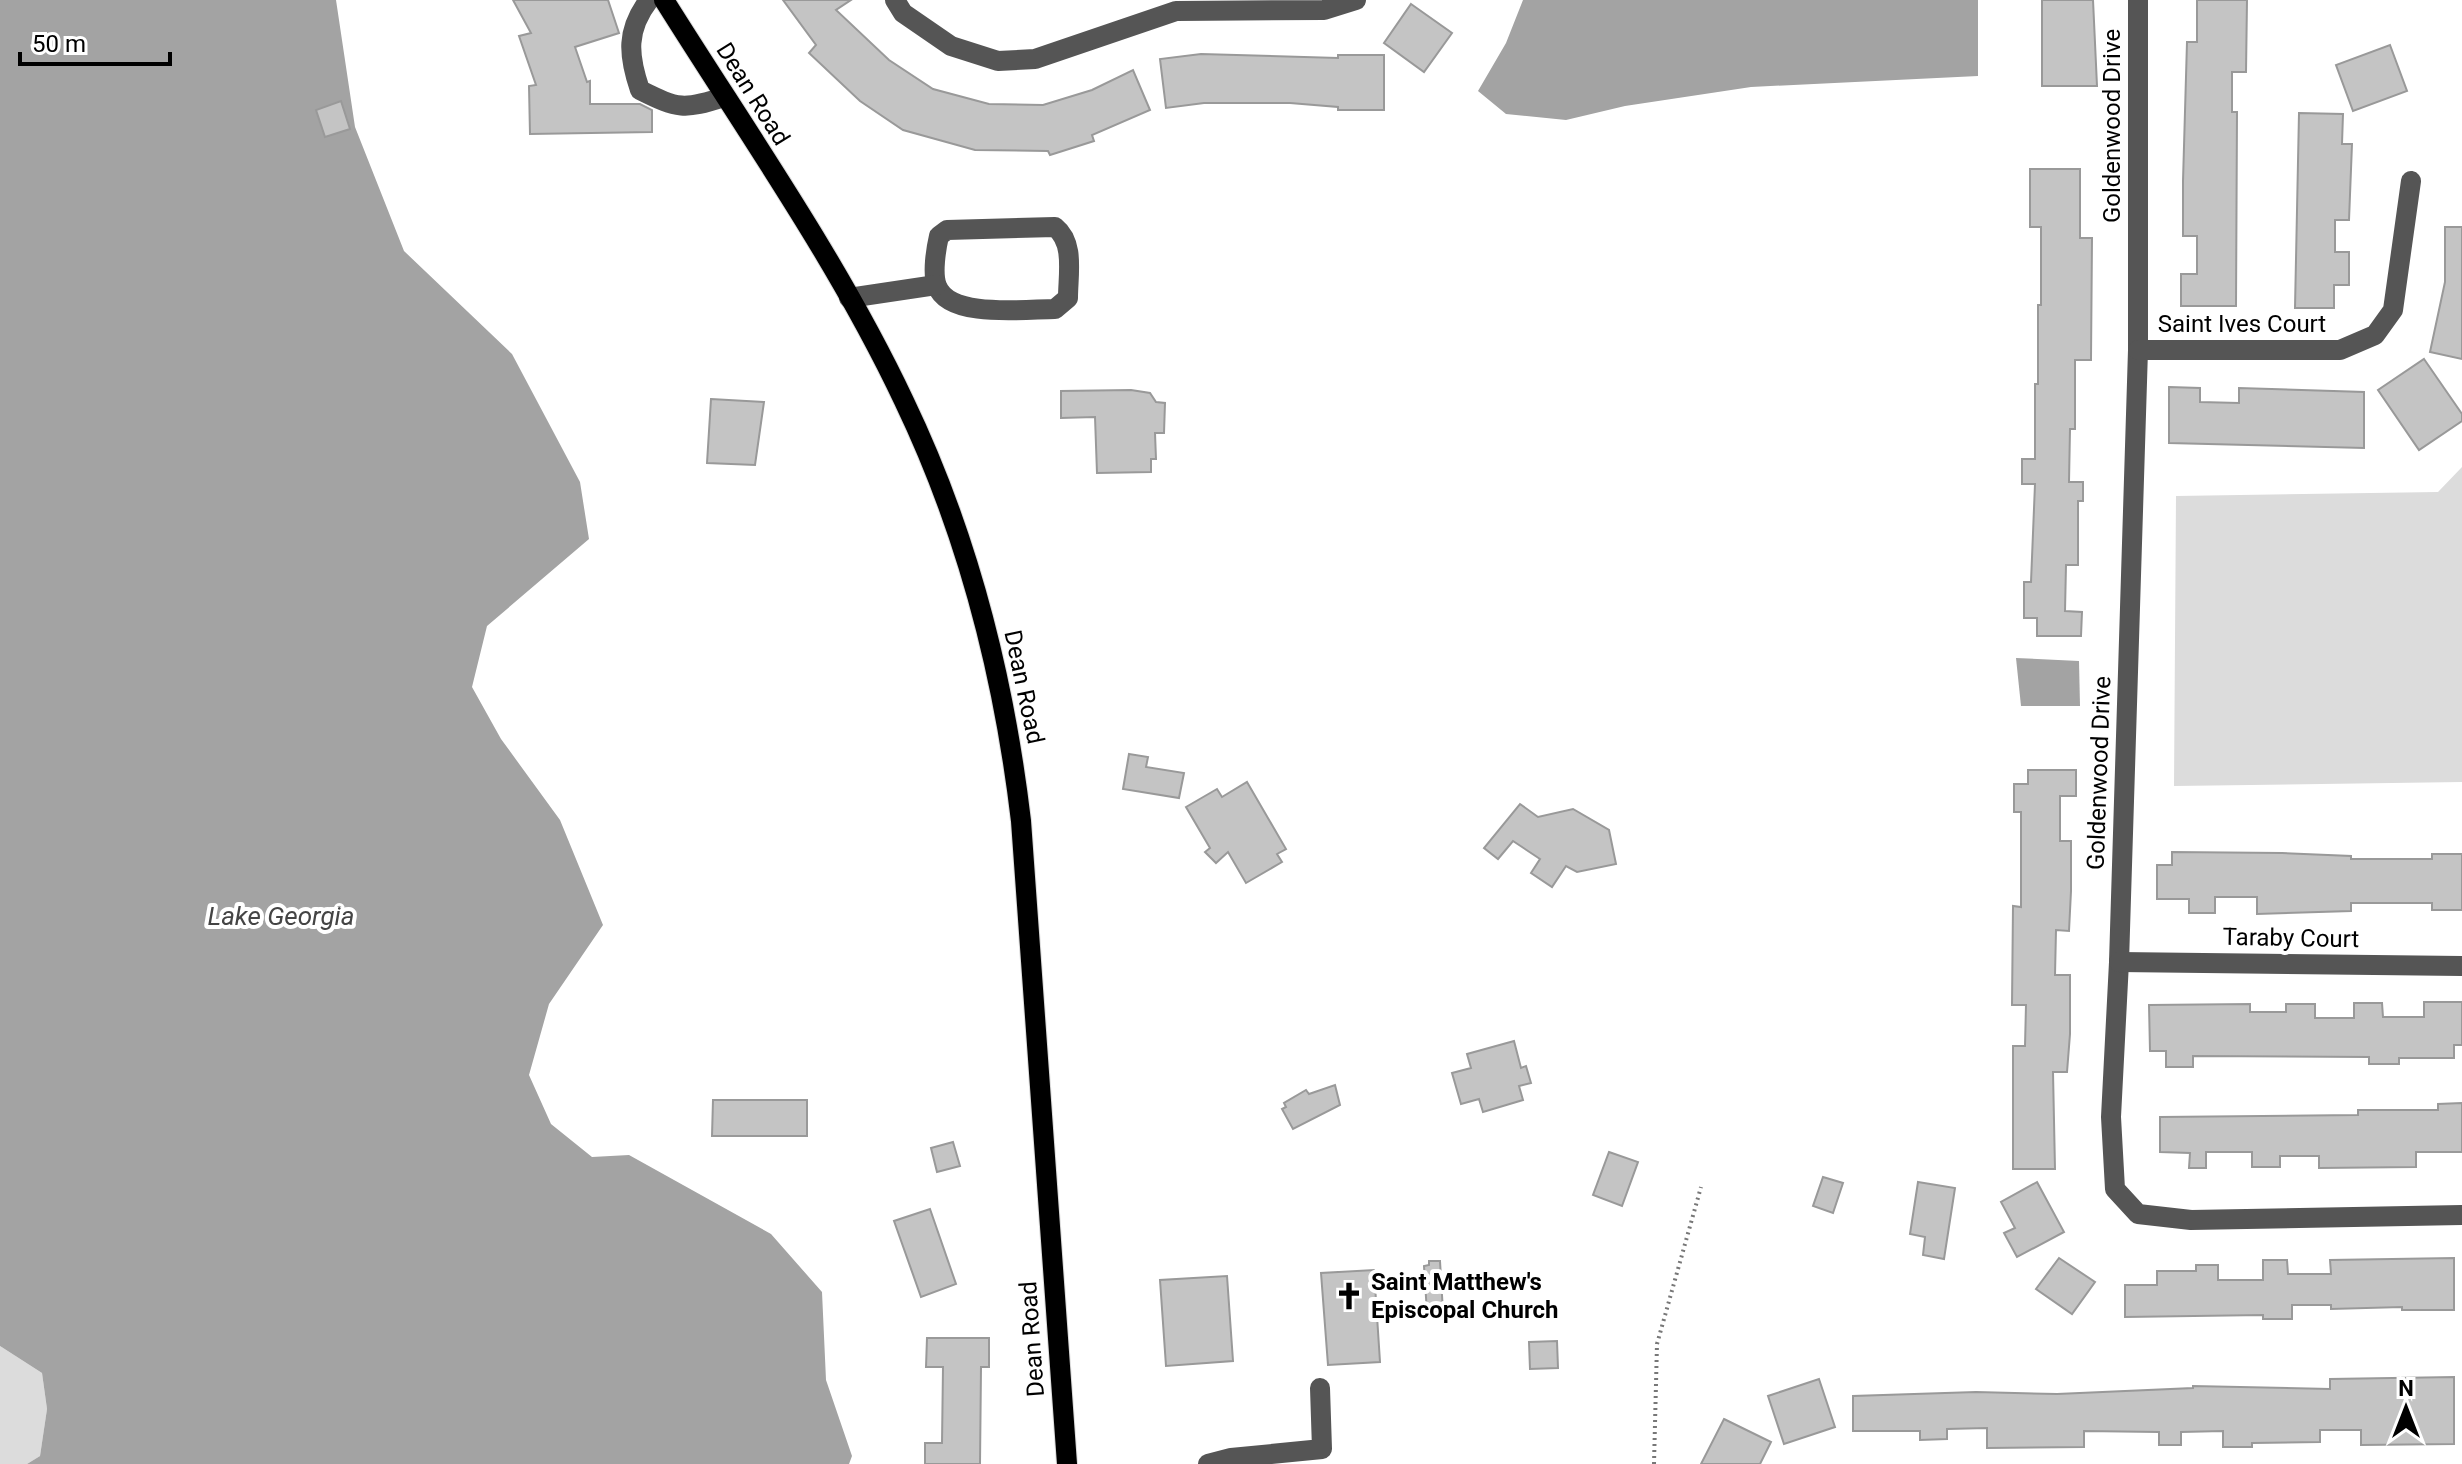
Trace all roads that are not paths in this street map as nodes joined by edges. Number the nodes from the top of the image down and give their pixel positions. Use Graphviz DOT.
graph roads {
  1 [pos="649,0"];
  2 [pos="664,0"];
  3 [pos="895,0"];
  4 [pos="1356,0"];
  5 [pos="2138,0"];
  6 [pos="724,97"];
  7 [pos="2411,181"];
  8 [pos="936,285"];
  9 [pos="849,298"];
  10 [pos="2138,350"];
  11 [pos="2119,962"];
  12 [pos="2462,966"];
  13 [pos="2462,1215"];
  14 [pos="1320,1388"];
  15 [pos="1067,1464"];
  16 [pos="1208,1464"];
  1 -- 6 [label="street"];
  2 -- 6 [label="main road, Dean Road"];
  3 -- 4 [label="street"];
  5 -- 10 [label="street, Goldenwood Drive"];
  6 -- 9 [label="main road, Dean Road"];
  7 -- 10 [label="street, Saint Ives Court"];
  8 -- 8 [label="street"];
  8 -- 9 [label="street"];
  9 -- 15 [label="main road, Dean Road"];
  10 -- 11 [label="street, Goldenwood Drive"];
  11 -- 12 [label="street, Taraby Court"];
  11 -- 13 [label="street, Goldenwood Drive"];
  14 -- 16 [label="street"];
}
